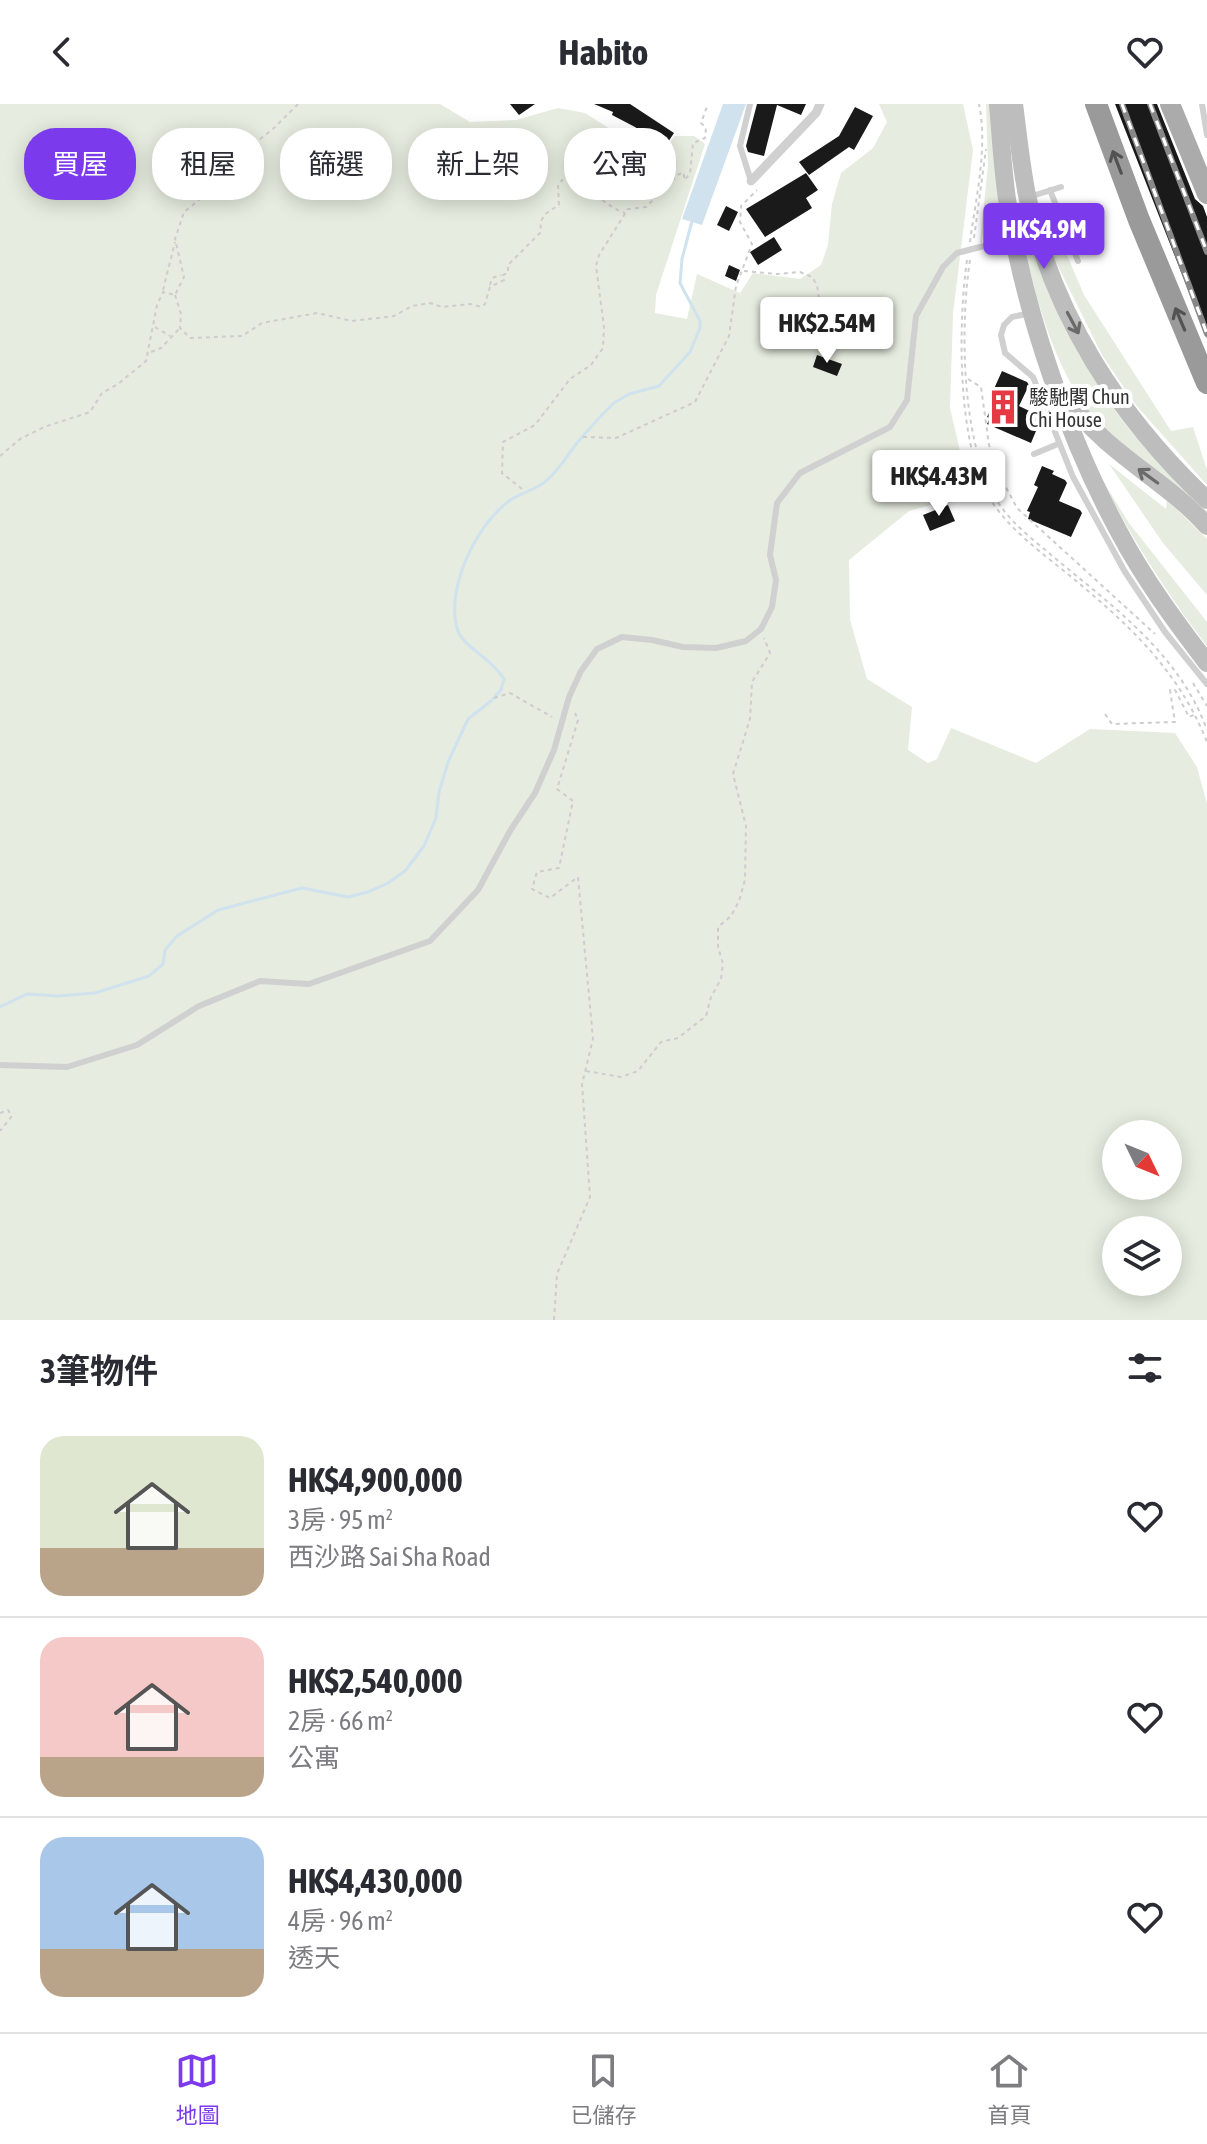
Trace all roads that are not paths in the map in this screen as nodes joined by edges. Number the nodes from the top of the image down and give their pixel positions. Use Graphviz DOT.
graph roads {
  1 [pos="750,104"];
  2 [pos="820,104"];
  3 [pos="998,104"];
  4 [pos="1014,104"];
  5 [pos="1096,104"];
  6 [pos="1170,104"];
  7 [pos="1202,104"];
  8 [pos="1207,135"];
  9 [pos="1011,148"];
  10 [pos="751,181"];
  11 [pos="1061,187"];
  12 [pos="1050,190"];
  13 [pos="1207,194"];
  14 [pos="1028,197"];
  15 [pos="1014,239"];
  16 [pos="1078,261"];
  17 [pos="1032,313"];
  18 [pos="1052,372"];
  19 [pos="1207,383"];
  20 [pos="1058,444"];
  21 [pos="1034,454"];
  22 [pos="1204,497"];
  23 [pos="1207,526"];
  24 [pos="1207,663"];
  25 [pos="1207,684"];
  26 [pos="0,1065"];
  1 -- 10 [label="lane"];
  2 -- 10 [label="street"];
  3 -- 9 [label="main road"];
  4 -- 9 [label="main road"];
  19 -- 5 [label="highway, one-way"];
  6 -- 13 [label="main road"];
  7 -- 8 [label="lane"];
  9 -- 14 [label="main road"];
  9 -- 15 [label="main road"];
  11 -- 12 [label="lane"];
  12 -- 14 [label="lane"];
  12 -- 16 [label="lane"];
  14 -- 22 [label="main road, one-way"];
  15 -- 17 [label="main road"];
  15 -- 26 [label="lane"];
  17 -- 18 [label="main road"];
  17 -- 20 [label="lane"];
  23 -- 18 [label="main road, one-way"];
  18 -- 24 [label="main road"];
  20 -- 21 [label="lane"];
  20 -- 25 [label="lane"];
}
